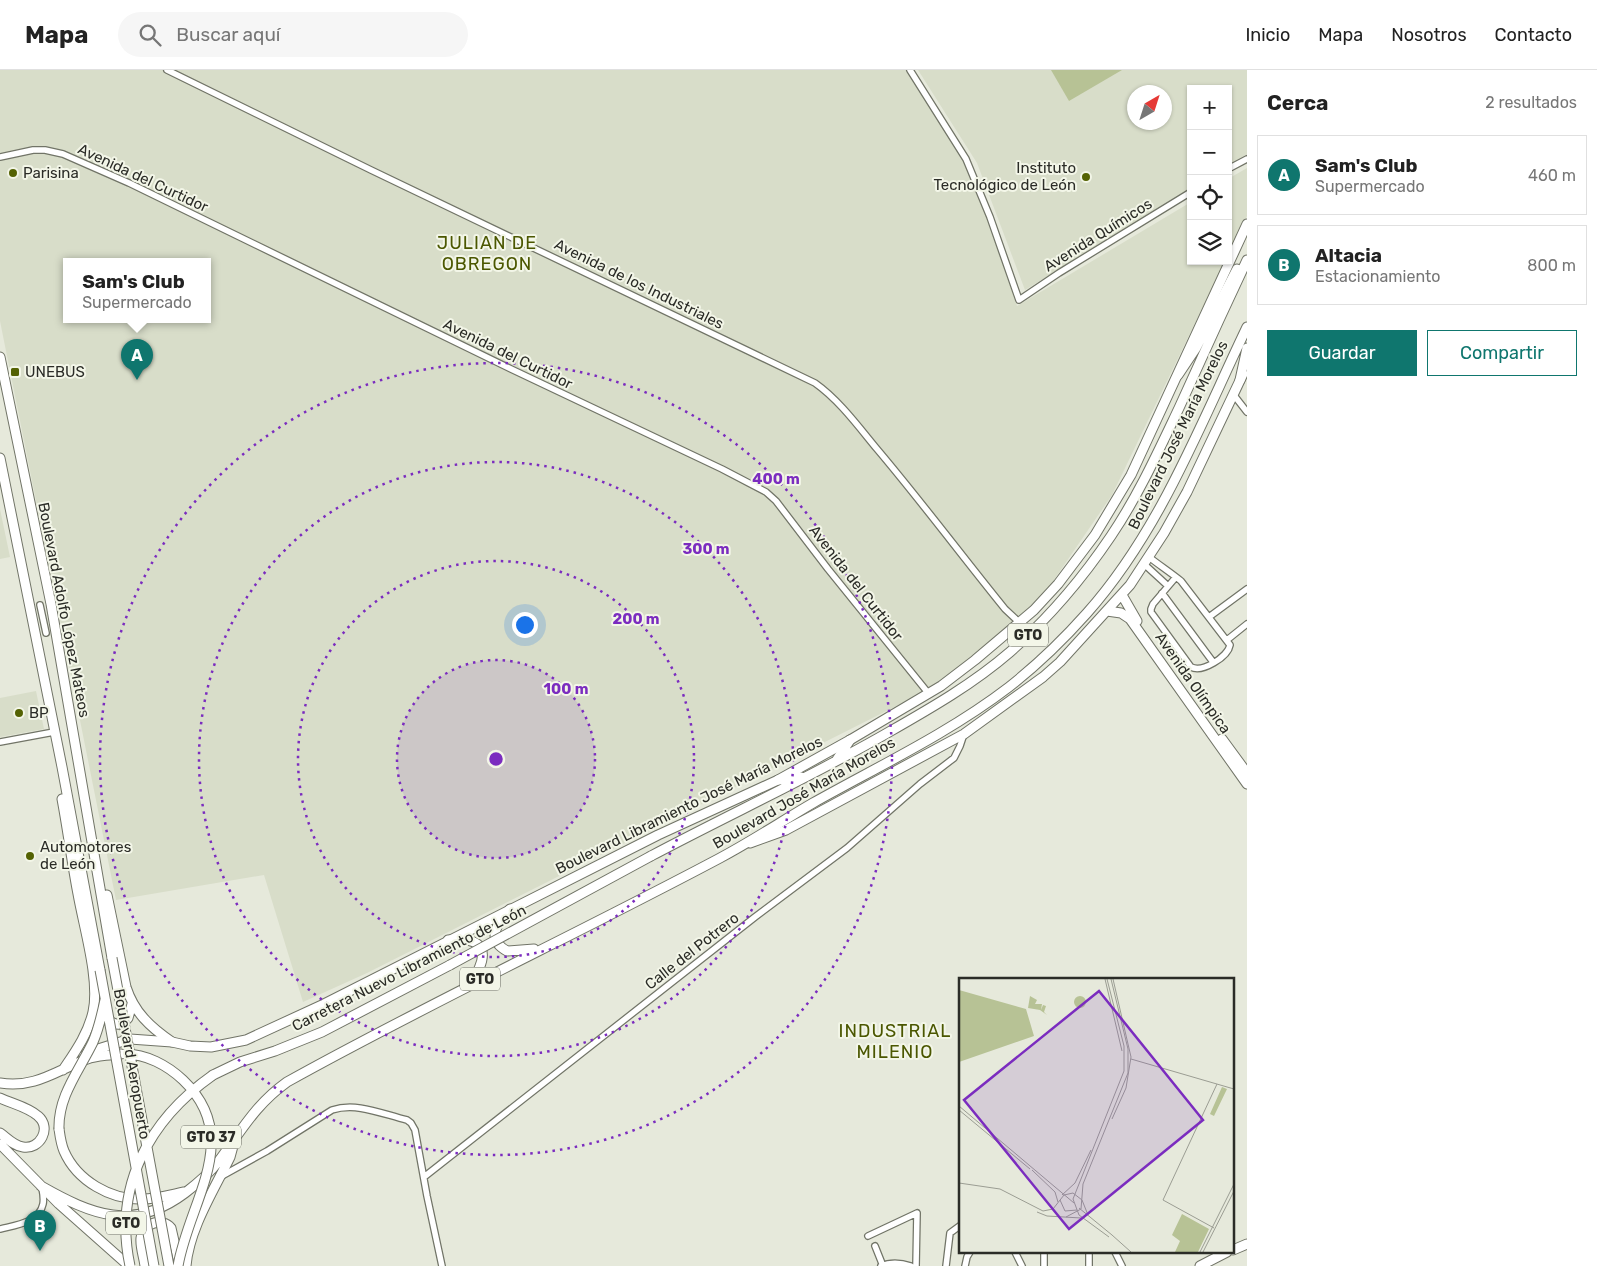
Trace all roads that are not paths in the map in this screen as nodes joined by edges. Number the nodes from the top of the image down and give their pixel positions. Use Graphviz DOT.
graph roads {
  1 [pos="167,70"];
  2 [pos="910,70"];
  3 [pos="0,157"];
  4 [pos="1247,159"];
  5 [pos="1232,168"];
  6 [pos="1187,194"];
  7 [pos="1247,224"];
  8 [pos="1247,254"];
  9 [pos="1247,260"];
  10 [pos="1247,327"];
  11 [pos="1247,348"];
  12 [pos="0,357"];
  13 [pos="1247,364"];
  14 [pos="1178,375"];
  15 [pos="1240,380"];
  16 [pos="1233,394"];
  17 [pos="1247,412"];
  18 [pos="0,458"];
  19 [pos="1146,561"];
  20 [pos="1176,577"];
  21 [pos="1168,586"];
  22 [pos="1247,589"];
  23 [pos="1162,593"];
  24 [pos="1122,595"];
  25 [pos="40,606"];
  26 [pos="1107,611"];
  27 [pos="1209,617"];
  28 [pos="1020,623"];
  29 [pos="1247,624"];
  30 [pos="46,633"];
  31 [pos="1227,640"];
  32 [pos="1213,662"];
  33 [pos="929,694"];
  34 [pos="54,732"];
  35 [pos="964,734"];
  36 [pos="850,740"];
  37 [pos="0,742"];
  38 [pos="77,760"];
  39 [pos="835,762"];
  40 [pos="62,767"];
  41 [pos="1247,772"];
  42 [pos="808,776"];
  43 [pos="778,780"];
  44 [pos="1247,784"];
  45 [pos="742,845"];
  46 [pos="651,856"];
  47 [pos="97,869"];
  48 [pos="510,909"];
  49 [pos="448,940"];
  50 [pos="542,948"];
  51 [pos="94,976"];
  52 [pos="470,984"];
  53 [pos="106,997"];
  54 [pos="132,1004"];
  55 [pos="172,1042"];
  56 [pos="63,1070"];
  57 [pos="0,1083"];
  58 [pos="0,1098"];
  59 [pos="0,1133"];
  60 [pos="237,1136"];
  61 [pos="0,1143"];
  62 [pos="14,1144"];
  63 [pos="220,1177"];
  64 [pos="424,1177"];
  65 [pos="42,1186"];
  66 [pos="187,1191"];
  67 [pos="959,1226"];
  68 [pos="0,1229"];
  69 [pos="868,1236"];
  70 [pos="1247,1244"];
  71 [pos="875,1246"];
  72 [pos="1234,1250"];
  73 [pos="1017,1254"];
  74 [pos="1117,1254"];
  75 [pos="1223,1254"];
  76 [pos="882,1265"];
  77 [pos="130,1266"];
  78 [pos="145,1266"];
  79 [pos="154,1266"];
  80 [pos="170,1266"];
  81 [pos="178,1266"];
  82 [pos="186,1266"];
  83 [pos="442,1266"];
  84 [pos="911,1266"];
  85 [pos="916,1266"];
  86 [pos="946,1266"];
  87 [pos="1022,1266"];
  88 [pos="1122,1266"];
  89 [pos="1200,1266"];
  1 -- 28 [label="street, Avenida de los Industriales"];
  2 -- 6 [label="street, Avenida Químicos"];
  3 -- 33 [label="street, Avenida del Curtidor"];
  4 -- 5 [label="street"];
  7 -- 14 [label="main road, Boulevard Libramiento José María Morelos"];
  8 -- 14 [label="main road"];
  9 -- 39 [label="main road, Boulevard José María Morelos / GTO"];
  10 -- 45 [label="main road, Boulevard José María Morelos / GTO"];
  11 -- 15 [label="main road"];
  12 -- 38 [label="main road, Boulevard Adolfo López Mateos"];
  13 -- 15 [label="main road"];
  14 -- 28 [label="main road, Boulevard Libramiento José María Morelos"];
  15 -- 16 [label="main road"];
  16 -- 17 [label="street"];
  16 -- 19 [label="main road"];
  18 -- 34 [label="main road"];
  19 -- 20 [label="street"];
  19 -- 21 [label="street"];
  19 -- 24 [label="main road"];
  20 -- 21 [label="street"];
  20 -- 27 [label="street"];
  21 -- 23 [label="street"];
  22 -- 27 [label="street"];
  23 -- 32 [label="street"];
  23 -- 32 [label="street"];
  24 -- 26 [label="main road"];
  24 -- 41 [label="main road, Avenida Olímpica"];
  25 -- 30 [label="street"];
  26 -- 35 [label="main road"];
  26 -- 44 [label="main road, Avenida Olímpica"];
  27 -- 31 [label="street"];
  28 -- 33 [label="main road, Boulevard Libramiento José María Morelos"];
  29 -- 31 [label="street"];
  31 -- 32 [label="street"];
  33 -- 36 [label="main road, Boulevard Libramiento José María Morelos"];
  34 -- 37 [label="street"];
  34 -- 40 [label="main road"];
  35 -- 45 [label="main road"];
  35 -- 64 [label="street, Calle del Potrero"];
  36 -- 39 [label="main road"];
  36 -- 43 [label="main road, Boulevard Libramiento José María Morelos"];
  38 -- 47 [label="main road, Boulevard Adolfo López Mateos"];
  38 -- 54 [label="main road"];
  39 -- 42 [label="main road, Boulevard José María Morelos / GTO"];
  40 -- 51 [label="main road"];
  40 -- 53 [label="main road, Boulevard Aeropuerto, bridge"];
  42 -- 43 [label="main road"];
  42 -- 46 [label="main road, Boulevard José María Morelos / GTO"];
  43 -- 48 [label="main road, Boulevard Libramiento José María Morelos"];
  45 -- 50 [label="main road, Boulevard José María Morelos / GTO"];
  46 -- 77 [label="main road, Carretera Nuevo Libramiento de León / GTO, bridge"];
  47 -- 80 [label="main road, Boulevard Aeropuerto, bridge"];
  48 -- 49 [label="main road, Boulevard Libramiento José María Morelos"];
  48 -- 50 [label="main road"];
  49 -- 52 [label="main road"];
  49 -- 55 [label="main road, Boulevard Libramiento José María Morelos"];
  50 -- 52 [label="main road, Boulevard José María Morelos / GTO"];
  51 -- 54 [label="main road"];
  51 -- 56 [label="main road"];
  52 -- 60 [label="main road, Boulevard José María Morelos / GTO"];
  53 -- 66 [label="main road, bridge"];
  53 -- 79 [label="main road, Boulevard Aeropuerto, bridge"];
  54 -- 55 [label="main road"];
  55 -- 56 [label="main road, Boulevard Libramiento José María Morelos"];
  56 -- 57 [label="main road, GTO 37"];
  56 -- 81 [label="main road, GTO 37, bridge"];
  58 -- 62 [label="main road"];
  59 -- 62 [label="main road"];
  60 -- 63 [label="main road, GTO"];
  60 -- 66 [label="main road"];
  61 -- 62 [label="street"];
  61 -- 65 [label="main road"];
  63 -- 64 [label="street"];
  63 -- 82 [label="main road, GTO"];
  64 -- 83 [label="street"];
  65 -- 66 [label="main road"];
  65 -- 68 [label="street"];
  65 -- 77 [label="main road"];
  67 -- 86 [label="street"];
  69 -- 85 [label="street"];
  70 -- 72 [label="main road"];
  71 -- 76 [label="street"];
  73 -- 87 [label="street"];
  74 -- 88 [label="street"];
  75 -- 89 [label="main road"];
  76 -- 84 [label="street"];
  78 -- 81 [label="main road"];
}
